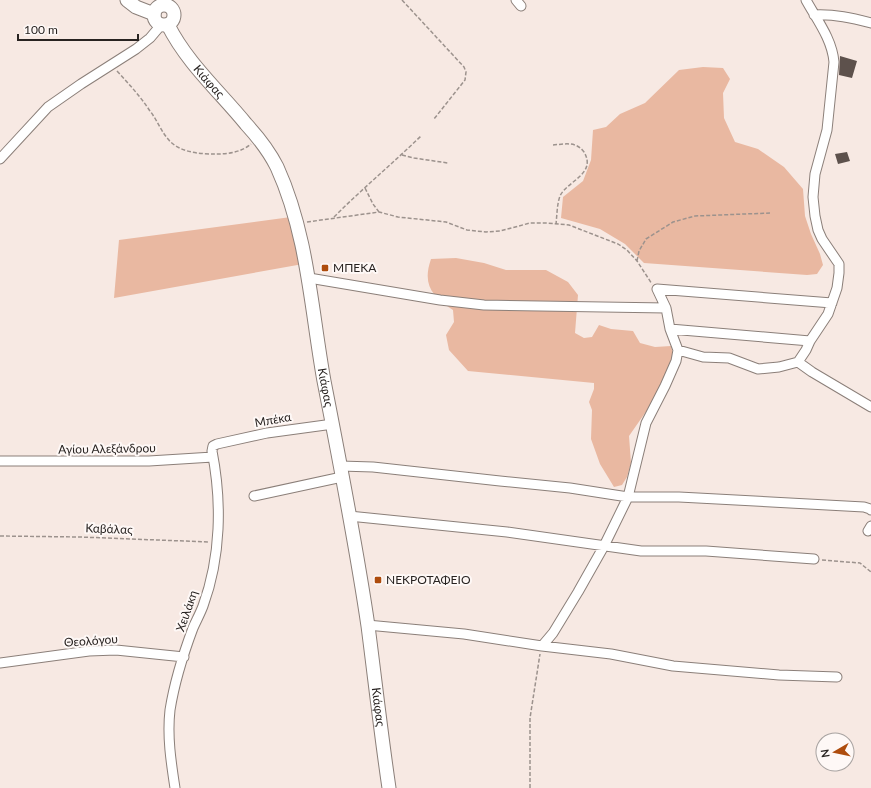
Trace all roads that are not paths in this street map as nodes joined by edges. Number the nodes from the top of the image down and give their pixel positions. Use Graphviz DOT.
graph roads {
  1 [pos="127,0"];
  2 [pos="806,0"];
  3 [pos="175,4"];
  4 [pos="158,14"];
  5 [pos="814,15"];
  6 [pos="871,23"];
  7 [pos="0,158"];
  8 [pos="308,278"];
  9 [pos="832,303"];
  10 [pos="666,308"];
  11 [pos="670,329"];
  12 [pos="810,341"];
  13 [pos="678,350"];
  14 [pos="798,362"];
  15 [pos="871,407"];
  16 [pos="333,424"];
  17 [pos="217,444"];
  18 [pos="214,457"];
  19 [pos="0,462"];
  20 [pos="341,472"];
  21 [pos="254,496"];
  22 [pos="628,497"];
  23 [pos="871,510"];
  24 [pos="349,516"];
  25 [pos="604,546"];
  26 [pos="814,559"];
  27 [pos="367,625"];
  28 [pos="542,646"];
  29 [pos="184,657"];
  30 [pos="0,663"];
  31 [pos="837,677"];
  32 [pos="176,788"];
  33 [pos="389,788"];
  1 -- 4 [label="street"];
  2 -- 5 [label="street"];
  3 -- 4 [label="street"];
  3 -- 4 [label="street"];
  4 -- 7 [label="street"];
  4 -- 8 [label="street, Κιάφας"];
  5 -- 6 [label="street"];
  5 -- 9 [label="street"];
  8 -- 10 [label="street"];
  8 -- 16 [label="street, Κιάφας"];
  9 -- 10 [label="street"];
  9 -- 12 [label="street"];
  10 -- 11 [label="street"];
  11 -- 12 [label="street"];
  11 -- 13 [label="street"];
  12 -- 14 [label="street"];
  13 -- 14 [label="street"];
  13 -- 22 [label="street"];
  14 -- 15 [label="street"];
  16 -- 17 [label="street, Μπέκα"];
  16 -- 20 [label="street, Κιάφας"];
  17 -- 18 [label="street, Χειλάκη"];
  18 -- 19 [label="street, Αγίου Αλεξάνδρου"];
  18 -- 29 [label="street, Χειλάκη"];
  20 -- 21 [label="street"];
  20 -- 22 [label="street"];
  20 -- 24 [label="street, Κιάφας"];
  22 -- 23 [label="street"];
  22 -- 25 [label="street"];
  24 -- 25 [label="street"];
  24 -- 27 [label="street, Κιάφας"];
  25 -- 26 [label="street"];
  25 -- 28 [label="street"];
  27 -- 28 [label="street"];
  27 -- 33 [label="street, Κιάφας"];
  28 -- 31 [label="street"];
  29 -- 30 [label="street, Θεολόγου"];
  29 -- 32 [label="street, Χειλάκη"];
}
